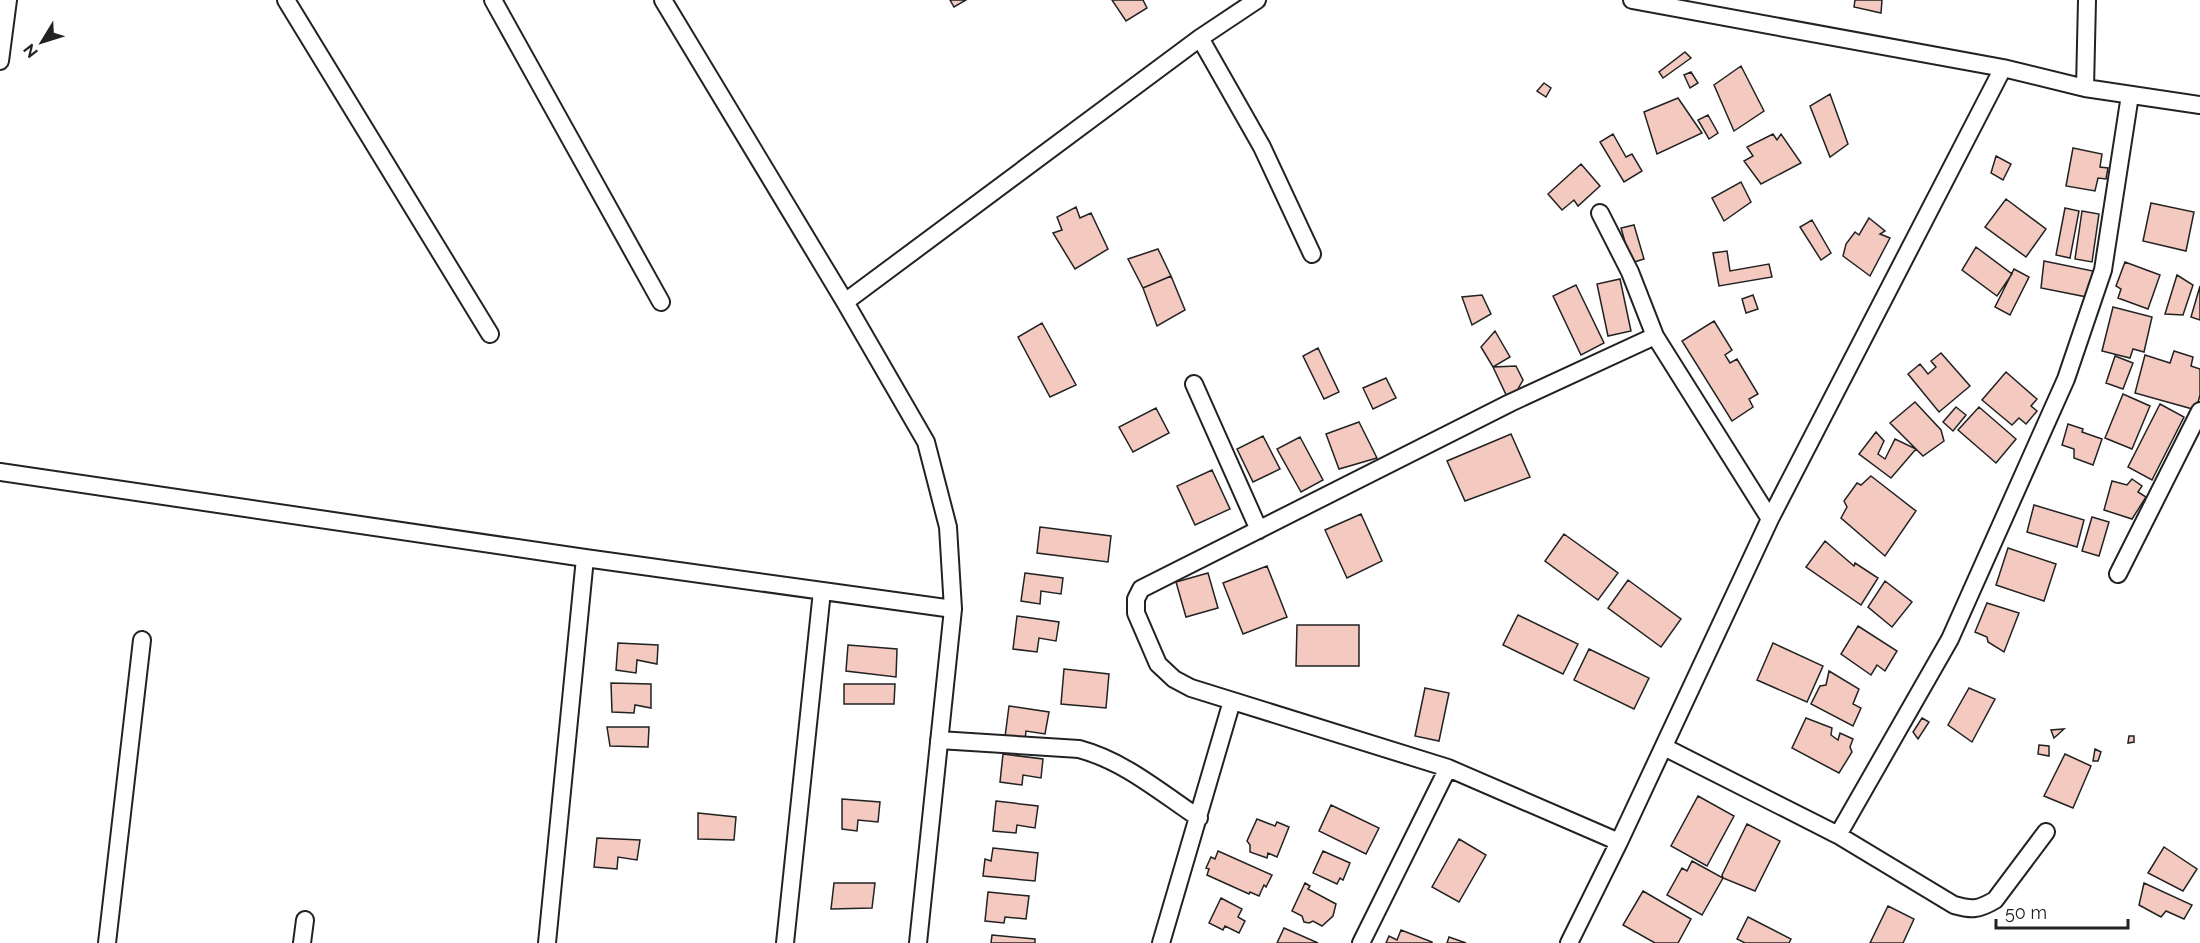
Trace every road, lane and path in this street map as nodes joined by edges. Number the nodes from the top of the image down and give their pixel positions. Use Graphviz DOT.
graph roads {
  1 [pos="8,0"];
  2 [pos="286,0"];
  3 [pos="493,0"];
  4 [pos="663,0"];
  5 [pos="1257,0"];
  6 [pos="1632,0"];
  7 [pos="2087,0"];
  8 [pos="1200,38"];
  9 [pos="0,61"];
  10 [pos="2003,68"];
  11 [pos="2085,88"];
  12 [pos="2130,95"];
  13 [pos="2200,105"];
  14 [pos="1600,213"];
  15 [pos="1312,254"];
  16 [pos="661,302"];
  17 [pos="845,302"];
  18 [pos="490,334"];
  19 [pos="1655,336"];
  20 [pos="1194,384"];
  21 [pos="2200,411"];
  22 [pos="0,472"];
  23 [pos="1770,519"];
  24 [pos="1259,530"];
  25 [pos="585,558"];
  26 [pos="2118,574"];
  27 [pos="822,591"];
  28 [pos="953,609"];
  29 [pos="142,640"];
  30 [pos="1233,701"];
  31 [pos="939,740"];
  32 [pos="1664,747"];
  33 [pos="1448,768"];
  34 [pos="1199,818"];
  35 [pos="2046,832"];
  36 [pos="1838,835"];
  37 [pos="1619,842"];
  38 [pos="305,920"];
  39 [pos="107,943"];
  40 [pos="302,943"];
  41 [pos="547,943"];
  42 [pos="785,943"];
  43 [pos="918,943"];
  44 [pos="1161,943"];
  45 [pos="1361,943"];
  46 [pos="1569,943"];
  1 -- 9 [label="street"];
  2 -- 18 [label="street"];
  3 -- 16 [label="street"];
  4 -- 17 [label="street"];
  5 -- 8 [label="street"];
  6 -- 10 [label="street"];
  7 -- 11 [label="street"];
  8 -- 15 [label="street"];
  8 -- 17 [label="street"];
  10 -- 11 [label="street"];
  10 -- 23 [label="street"];
  11 -- 12 [label="street"];
  12 -- 13 [label="street"];
  12 -- 36 [label="street"];
  14 -- 19 [label="street"];
  17 -- 28 [label="street"];
  19 -- 23 [label="street"];
  19 -- 24 [label="street"];
  20 -- 24 [label="street"];
  21 -- 26 [label="street"];
  22 -- 25 [label="street"];
  23 -- 32 [label="street"];
  24 -- 30 [label="street"];
  25 -- 27 [label="street"];
  25 -- 41 [label="street"];
  27 -- 28 [label="street"];
  27 -- 42 [label="street"];
  28 -- 31 [label="street"];
  29 -- 39 [label="street"];
  30 -- 33 [label="street"];
  30 -- 34 [label="street"];
  31 -- 34 [label="street"];
  31 -- 43 [label="street"];
  32 -- 36 [label="street"];
  32 -- 37 [label="street"];
  33 -- 37 [label="street"];
  33 -- 45 [label="street"];
  34 -- 44 [label="street"];
  35 -- 36 [label="street"];
  37 -- 46 [label="street"];
  38 -- 40 [label="street"];
}
